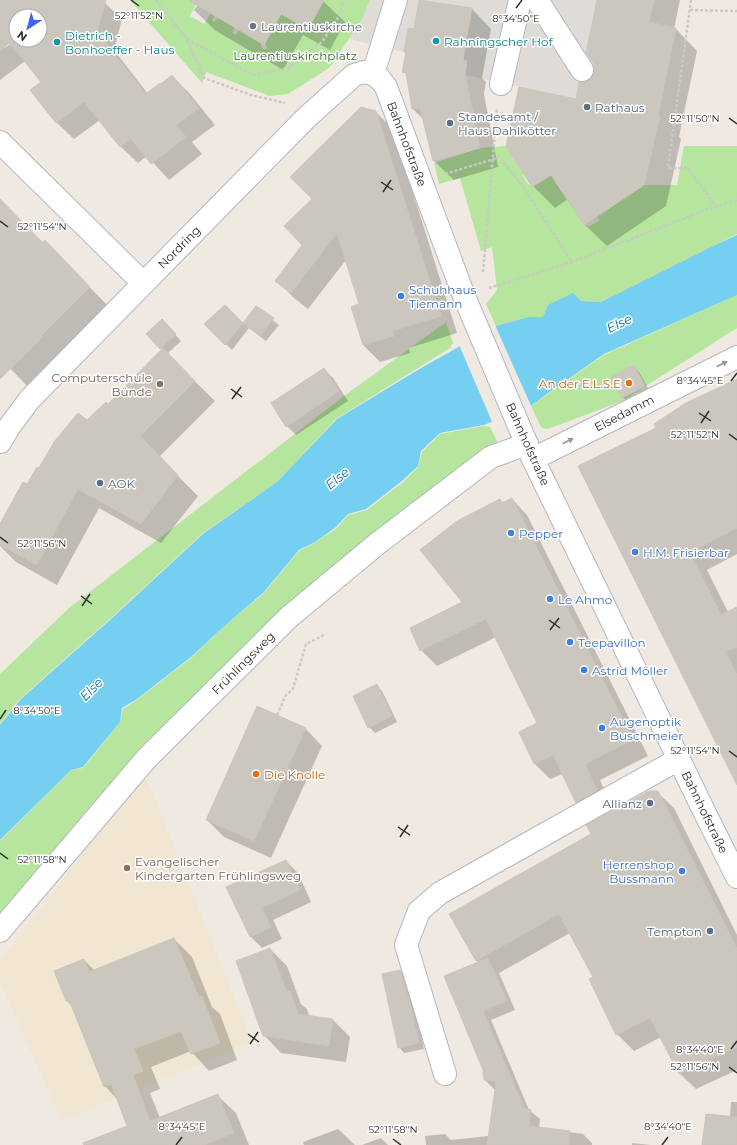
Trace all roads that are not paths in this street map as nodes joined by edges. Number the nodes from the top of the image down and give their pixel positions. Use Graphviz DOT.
graph roads {
  1 [pos="396,0"];
  2 [pos="520,0"];
  3 [pos="537,0"];
  4 [pos="582,70"];
  5 [pos="373,74"];
  6 [pos="499,94"];
  7 [pos="0,142"];
  8 [pos="142,284"];
  9 [pos="737,356"];
  10 [pos="0,442"];
  11 [pos="527,443"];
  12 [pos="679,760"];
  13 [pos="737,877"];
  14 [pos="0,931"];
  15 [pos="445,1074"];
  1 -- 5 [label="street"];
  2 -- 6 [label="street"];
  3 -- 4 [label="street"];
  5 -- 8 [label="street, Nordring"];
  5 -- 11 [label="street, Bahnhofstraße"];
  7 -- 8 [label="street"];
  8 -- 10 [label="street, Nordring"];
  11 -- 9 [label="street, Elsedamm, one-way"];
  11 -- 12 [label="street, Bahnhofstraße"];
  11 -- 14 [label="street, Frühlingsweg"];
  12 -- 13 [label="street, Bahnhofstraße"];
  12 -- 15 [label="street"];
}
